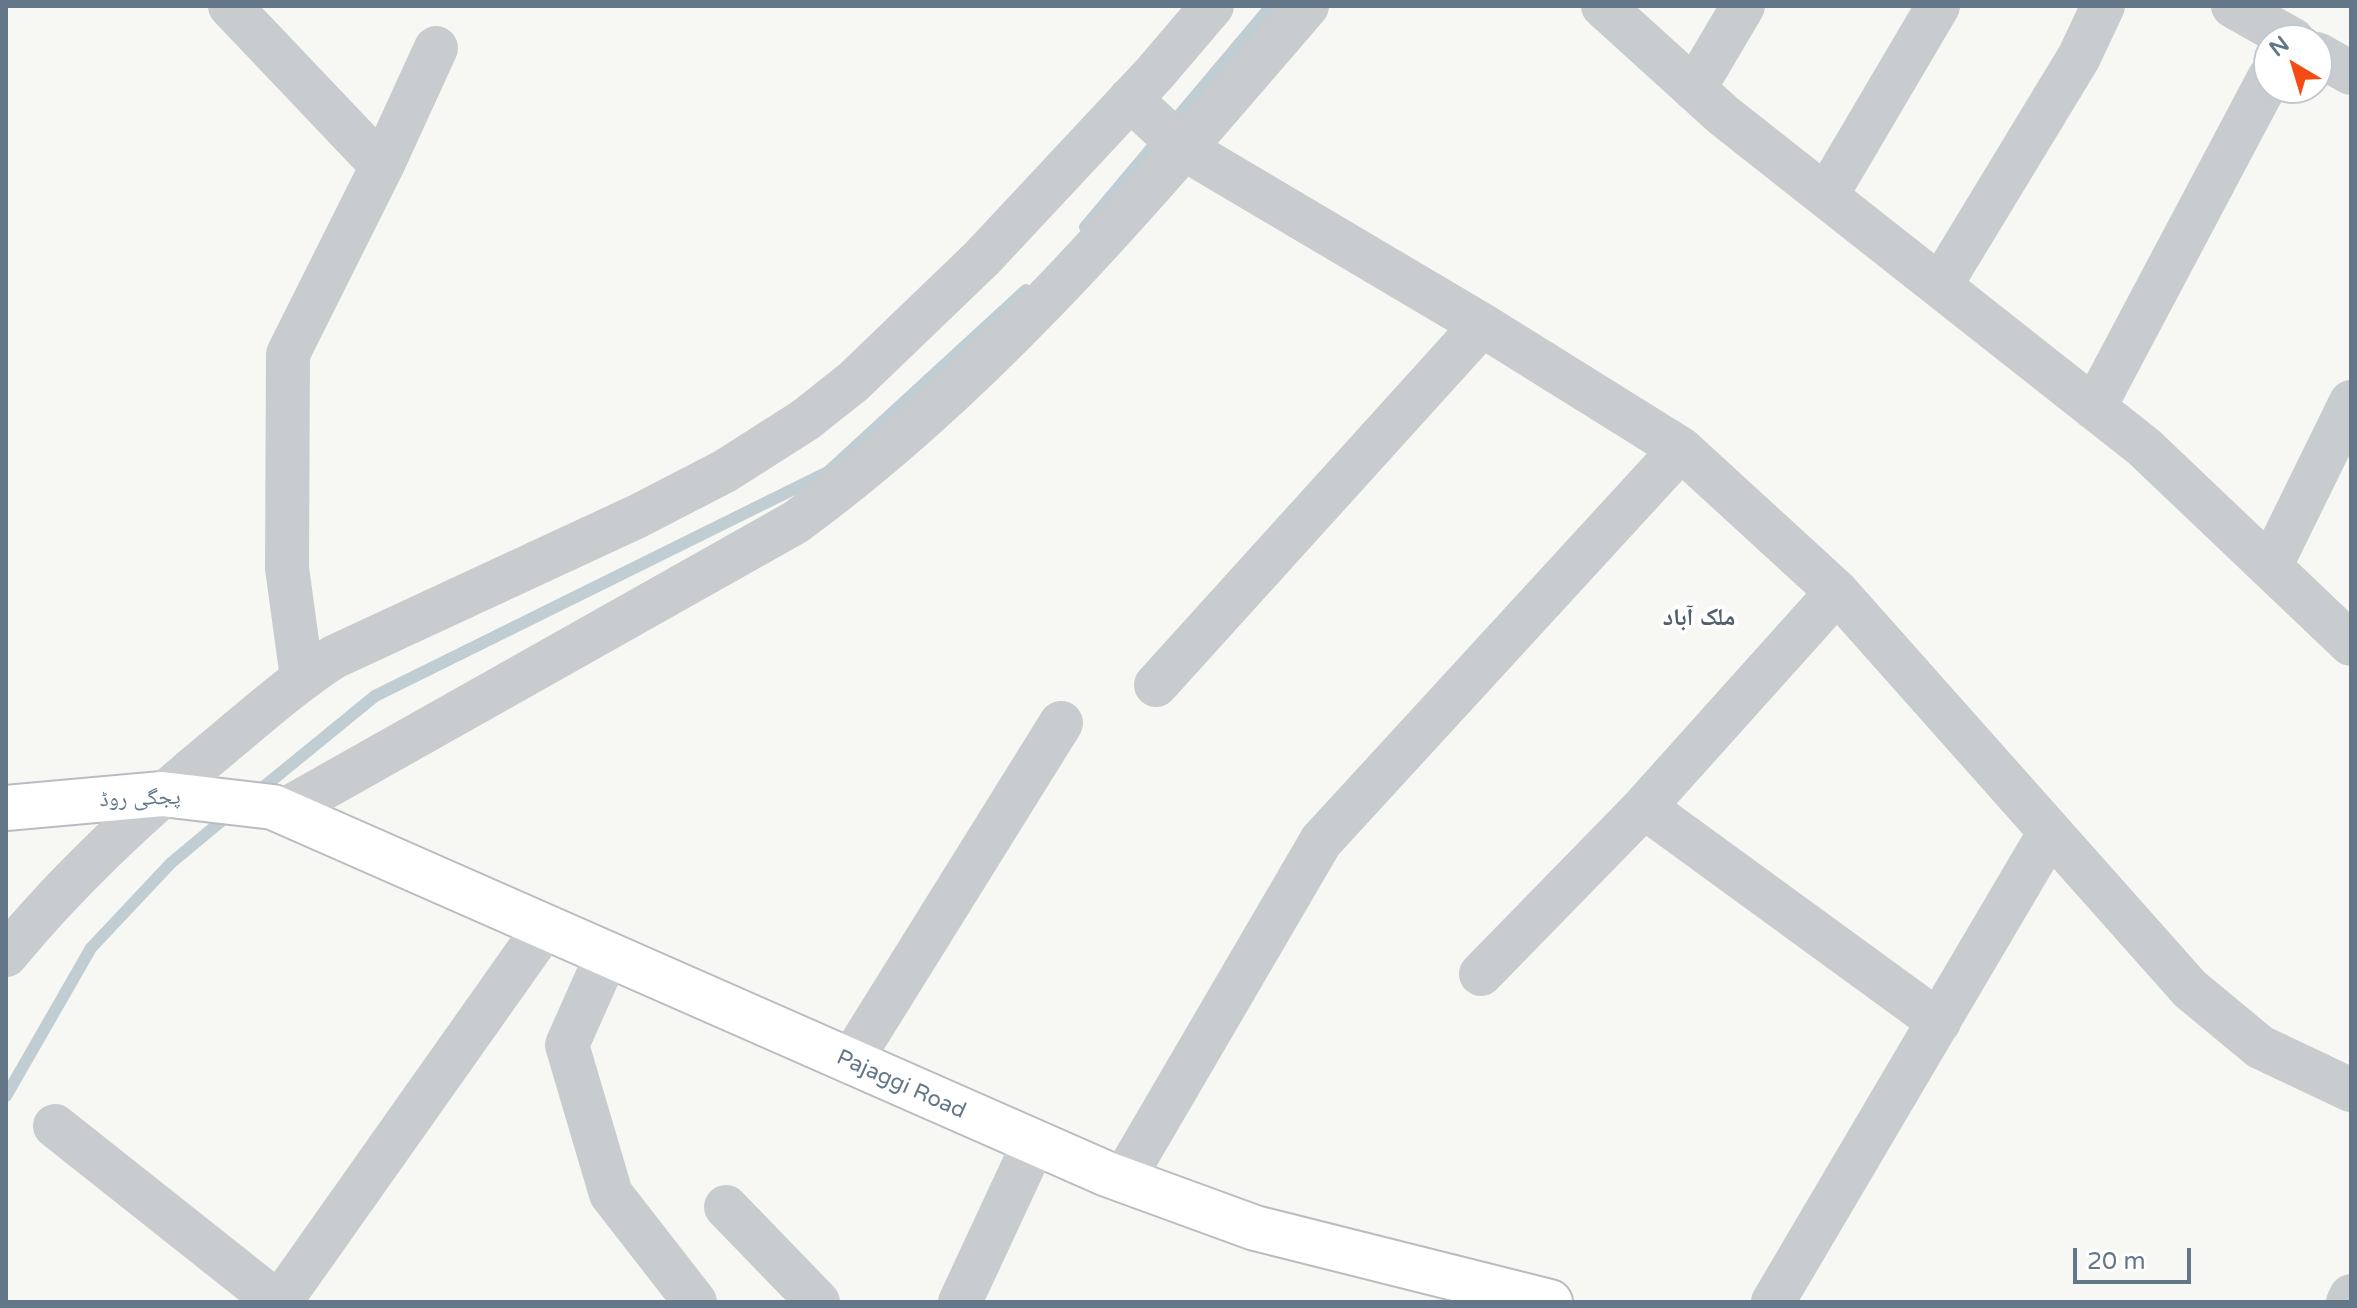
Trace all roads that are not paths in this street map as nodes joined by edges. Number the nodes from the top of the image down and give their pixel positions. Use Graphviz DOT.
graph roads {
  1 [pos="230,6"];
  2 [pos="1212,6"];
  3 [pos="1307,6"];
  4 [pos="1603,6"];
  5 [pos="1743,6"];
  6 [pos="1938,6"];
  7 [pos="2103,6"];
  8 [pos="2233,6"];
  9 [pos="2264,24"];
  10 [pos="436,48"];
  11 [pos="2333,63"];
  12 [pos="2351,73"];
  13 [pos="1694,89"];
  14 [pos="1135,103"];
  15 [pos="2255,104"];
  16 [pos="1178,143"];
  17 [pos="382,166"];
  18 [pos="1826,196"];
  19 [pos="1940,286"];
  20 [pos="1482,325"];
  21 [pos="2351,402"];
  22 [pos="2094,408"];
  23 [pos="1681,449"];
  24 [pos="2270,567"];
  25 [pos="1837,592"];
  26 [pos="2351,644"];
  27 [pos="302,678"];
  28 [pos="1156,685"];
  29 [pos="1061,723"];
  30 [pos="162,794"];
  31 [pos="1644,807"];
  32 [pos="6,808"];
  33 [pos="278,809"];
  34 [pos="2050,832"];
  35 [pos="545,927"];
  36 [pos="6,955"];
  37 [pos="607,955"];
  38 [pos="1481,974"];
  39 [pos="1939,1022"];
  40 [pos="850,1062"];
  41 [pos="2351,1090"];
  42 [pos="55,1126"];
  43 [pos="1034,1143"];
  44 [pos="1123,1180"];
  45 [pos="726,1207"];
  46 [pos="2351,1296"];
  47 [pos="278,1302"];
  48 [pos="695,1302"];
  49 [pos="818,1302"];
  50 [pos="960,1302"];
  51 [pos="1550,1302"];
  52 [pos="1773,1302"];
  53 [pos="2348,1302"];
  1 -- 17 [label="street"];
  2 -- 14 [label="street"];
  3 -- 16 [label="street"];
  4 -- 13 [label="street"];
  5 -- 13 [label="street"];
  6 -- 18 [label="street"];
  7 -- 19 [label="street"];
  8 -- 9 [label="street"];
  10 -- 17 [label="street"];
  11 -- 12 [label="street"];
  13 -- 18 [label="street"];
  14 -- 16 [label="street"];
  14 -- 27 [label="street"];
  15 -- 22 [label="street"];
  16 -- 20 [label="street"];
  16 -- 33 [label="street"];
  17 -- 27 [label="street"];
  18 -- 19 [label="street"];
  19 -- 22 [label="street"];
  20 -- 23 [label="street"];
  20 -- 28 [label="street"];
  21 -- 24 [label="street"];
  22 -- 24 [label="street"];
  23 -- 25 [label="street"];
  23 -- 44 [label="street"];
  24 -- 26 [label="street"];
  25 -- 31 [label="street"];
  25 -- 34 [label="street"];
  27 -- 30 [label="street"];
  29 -- 40 [label="street"];
  30 -- 32 [label="main road, پجگی روڈ"];
  30 -- 33 [label="main road, پجگی روڈ"];
  30 -- 36 [label="street"];
  31 -- 38 [label="street"];
  31 -- 39 [label="street"];
  33 -- 35 [label="main road, Pajaggi Road"];
  34 -- 39 [label="street"];
  34 -- 41 [label="street"];
  35 -- 37 [label="main road, Pajaggi Road"];
  35 -- 47 [label="street"];
  37 -- 40 [label="main road, Pajaggi Road"];
  37 -- 48 [label="street"];
  39 -- 52 [label="street"];
  40 -- 43 [label="main road, Pajaggi Road"];
  42 -- 47 [label="street"];
  43 -- 44 [label="main road, Pajaggi Road"];
  43 -- 50 [label="street"];
  44 -- 51 [label="main road, Pajaggi Road"];
  45 -- 49 [label="street"];
  46 -- 53 [label="street"];
}
